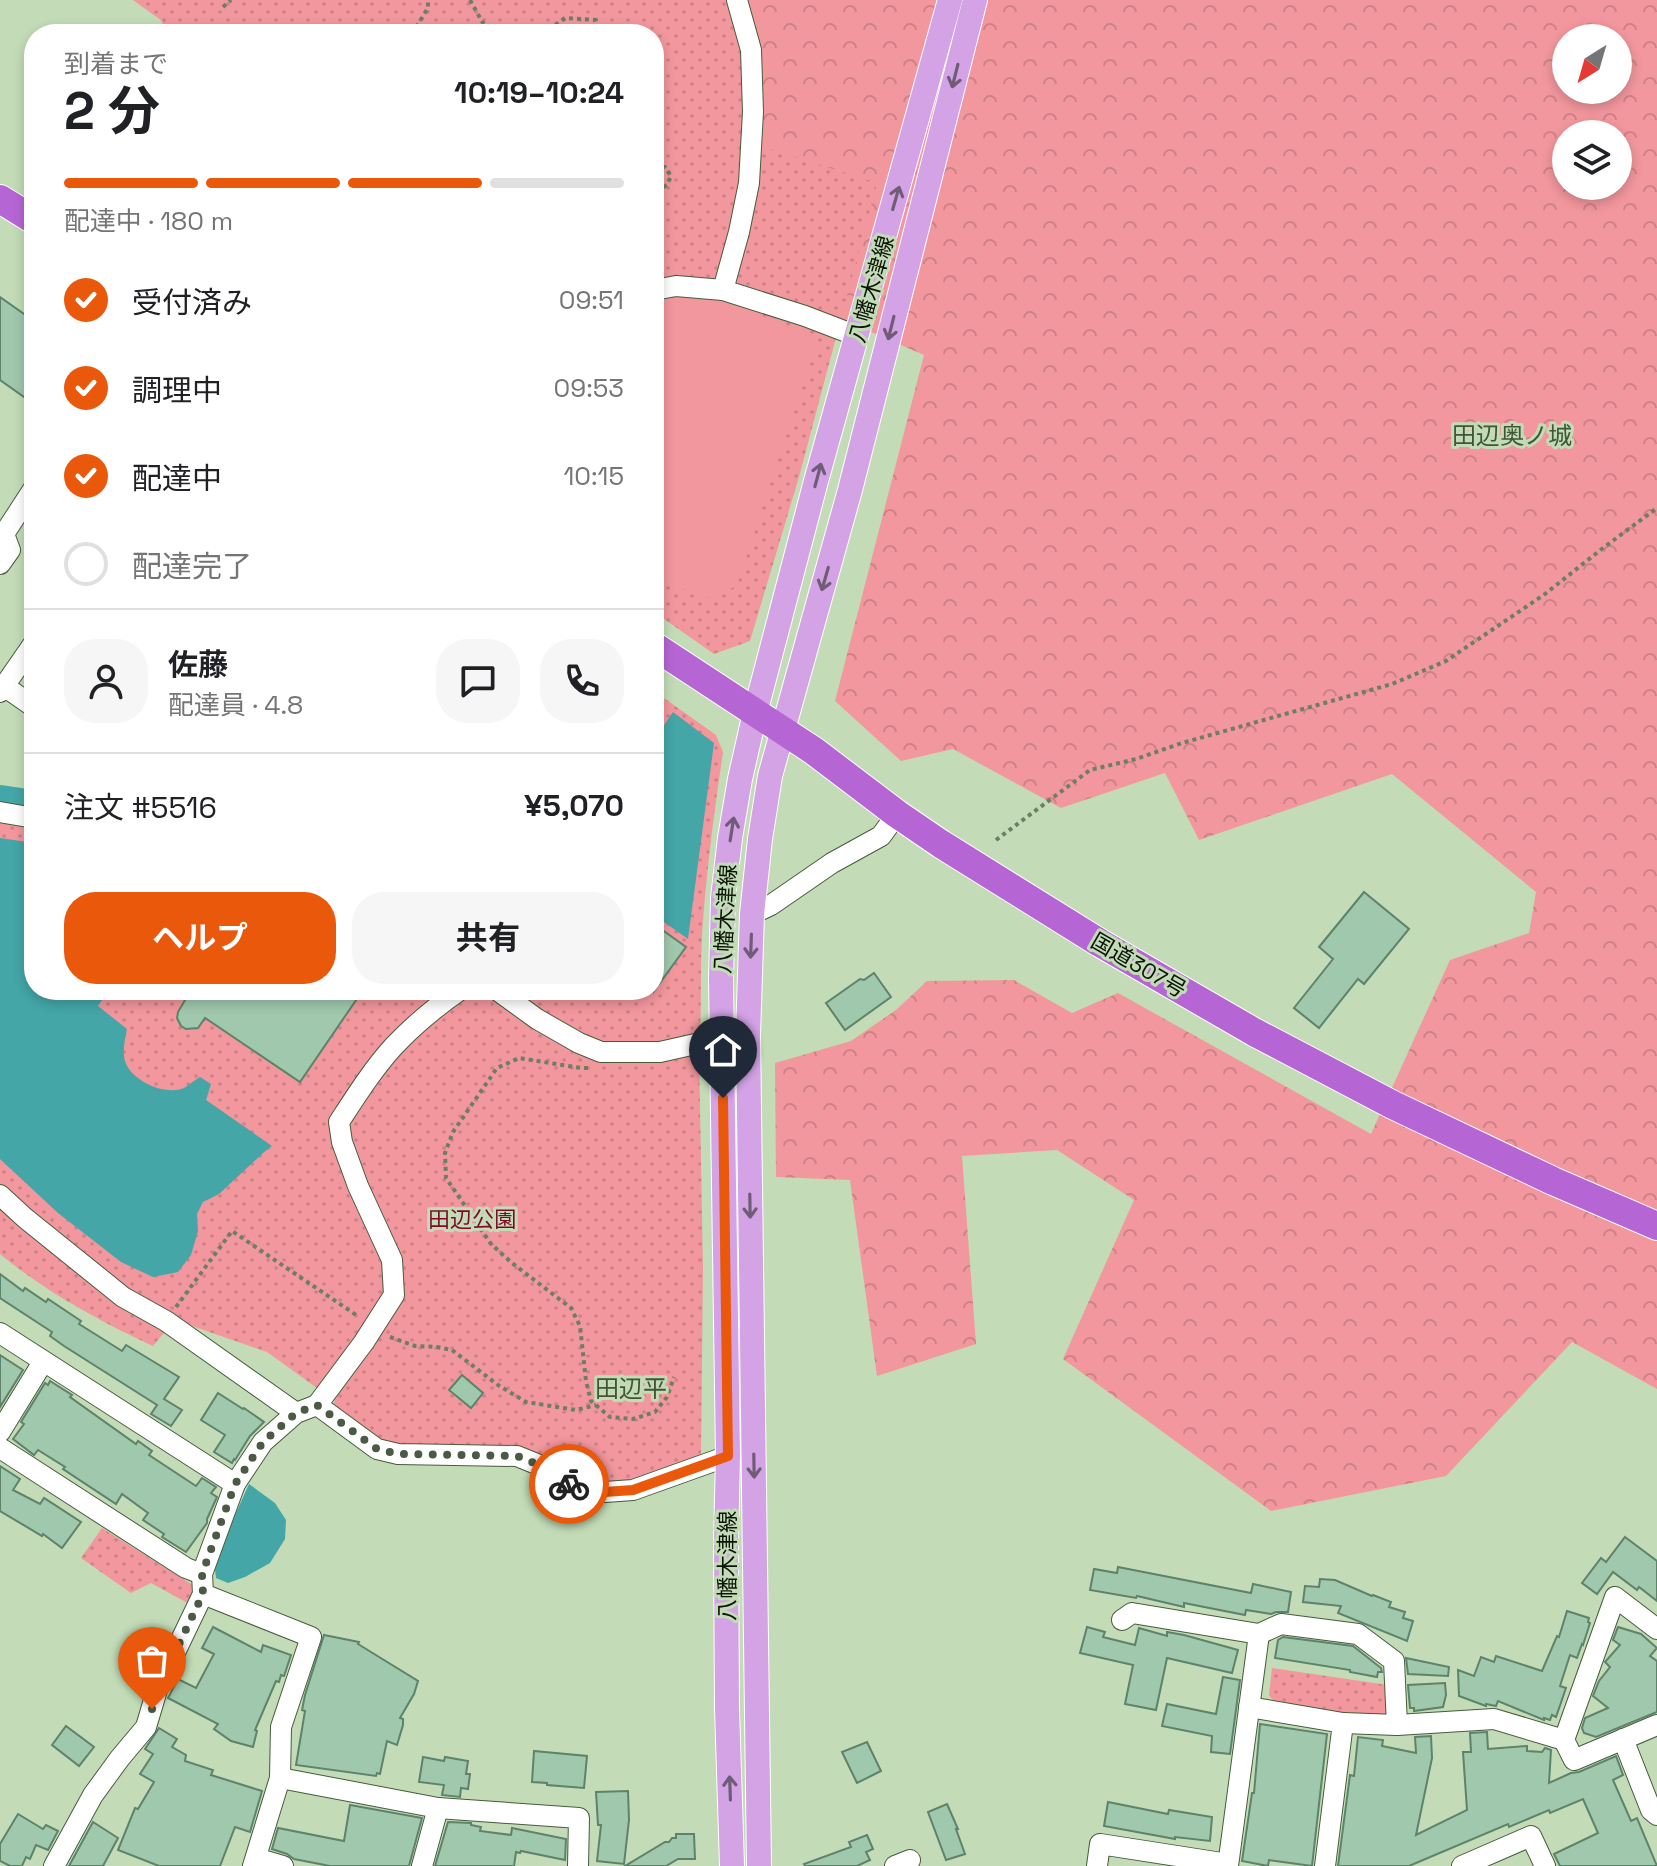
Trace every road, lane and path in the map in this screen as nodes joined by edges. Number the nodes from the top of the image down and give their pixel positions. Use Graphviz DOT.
graph roads {
  1 [pos="231,0"];
  2 [pos="428,0"];
  3 [pos="470,0"];
  4 [pos="737,0"];
  5 [pos="950,0"];
  6 [pos="975,0"];
  7 [pos="223,7"];
  8 [pos="418,24"];
  9 [pos="485,24"];
  10 [pos="556,24"];
  11 [pos="597,24"];
  12 [pos="664,167"];
  13 [pos="664,187"];
  14 [pos="0,199"];
  15 [pos="24,214"];
  16 [pos="664,288"];
  17 [pos="723,290"];
  18 [pos="857,336"];
  19 [pos="24,503"];
  20 [pos="1657,508"];
  21 [pos="0,564"];
  22 [pos="664,653"];
  23 [pos="24,657"];
  24 [pos="2,689"];
  25 [pos="24,701"];
  26 [pos="755,713"];
  27 [pos="782,731"];
  28 [pos="0,812"];
  29 [pos="897,814"];
  30 [pos="24,816"];
  31 [pos="996,840"];
  32 [pos="752,914"];
  33 [pos="446,1000"];
  34 [pos="511,1000"];
  35 [pos="722,1038"];
  36 [pos="601,1052"];
  37 [pos="0,1195"];
  38 [pos="1657,1226"];
  39 [pos="0,1333"];
  40 [pos="43,1362"];
  41 [pos="674,1377"];
  42 [pos="317,1405"];
  43 [pos="296,1413"];
  44 [pos="0,1432"];
  45 [pos="0,1448"];
  46 [pos="728,1456"];
  47 [pos="235,1484"];
  48 [pos="202,1584"];
  49 [pos="1122,1620"];
  50 [pos="1657,1629"];
  51 [pos="1259,1634"];
  52 [pos="1249,1707"];
  53 [pos="1343,1723"];
  54 [pos="1397,1725"];
  55 [pos="1657,1725"];
  56 [pos="1623,1739"];
  57 [pos="1564,1740"];
  58 [pos="280,1778"];
  59 [pos="438,1808"];
  60 [pos="1657,1815"];
  61 [pos="255,1862"];
  62 [pos="1228,1865"];
  63 [pos="54,1866"];
  64 [pos="283,1866"];
  65 [pos="422,1866"];
  66 [pos="578,1866"];
  67 [pos="732,1866"];
  68 [pos="759,1866"];
  69 [pos="1097,1866"];
  70 [pos="1325,1866"];
  71 [pos="1462,1866"];
  72 [pos="1545,1866"];
  1 -- 7 [label="path"];
  2 -- 8 [label="path"];
  3 -- 9 [label="path"];
  4 -- 17 [label="street"];
  18 -- 5 [label="main road, 八幡木津線, one-way"];
  6 -- 27 [label="main road, 八幡木津線, one-way"];
  10 -- 11 [label="path"];
  12 -- 13 [label="path"];
  14 -- 15 [label="highway"];
  16 -- 17 [label="street"];
  17 -- 18 [label="street"];
  26 -- 18 [label="main road, 八幡木津線, one-way"];
  19 -- 21 [label="street"];
  20 -- 31 [label="path"];
  22 -- 26 [label="highway, 国道307号"];
  23 -- 24 [label="street"];
  24 -- 25 [label="street"];
  26 -- 27 [label="highway, 国道307号"];
  35 -- 26 [label="main road, 八幡木津線, one-way"];
  27 -- 29 [label="highway, 国道307号"];
  27 -- 32 [label="main road, 八幡木津線"];
  28 -- 30 [label="street"];
  29 -- 32 [label="street"];
  29 -- 38 [label="highway, 国道307号"];
  32 -- 68 [label="main road, 八幡木津線, one-way"];
  33 -- 42 [label="street"];
  34 -- 36 [label="street"];
  35 -- 36 [label="street"];
  35 -- 46 [label="main road, 八幡木津線"];
  36 -- 41 [label="path"];
  37 -- 43 [label="street"];
  39 -- 40 [label="street"];
  40 -- 44 [label="street"];
  40 -- 47 [label="street"];
  42 -- 43 [label="street"];
  42 -- 46 [label="street"];
  43 -- 47 [label="street"];
  45 -- 48 [label="street"];
  67 -- 46 [label="main road, 八幡木津線, one-way"];
  47 -- 48 [label="street"];
  48 -- 58 [label="street"];
  48 -- 63 [label="street"];
  49 -- 51 [label="street"];
  50 -- 57 [label="street"];
  51 -- 52 [label="street"];
  51 -- 54 [label="street"];
  52 -- 53 [label="street"];
  52 -- 62 [label="street"];
  53 -- 54 [label="street"];
  53 -- 70 [label="street"];
  54 -- 57 [label="street"];
  55 -- 56 [label="street"];
  56 -- 57 [label="street"];
  56 -- 60 [label="street"];
  58 -- 59 [label="street"];
  58 -- 61 [label="street"];
  59 -- 65 [label="street"];
  59 -- 66 [label="street"];
  61 -- 64 [label="street"];
  62 -- 69 [label="street"];
  71 -- 72 [label="street"];
}
